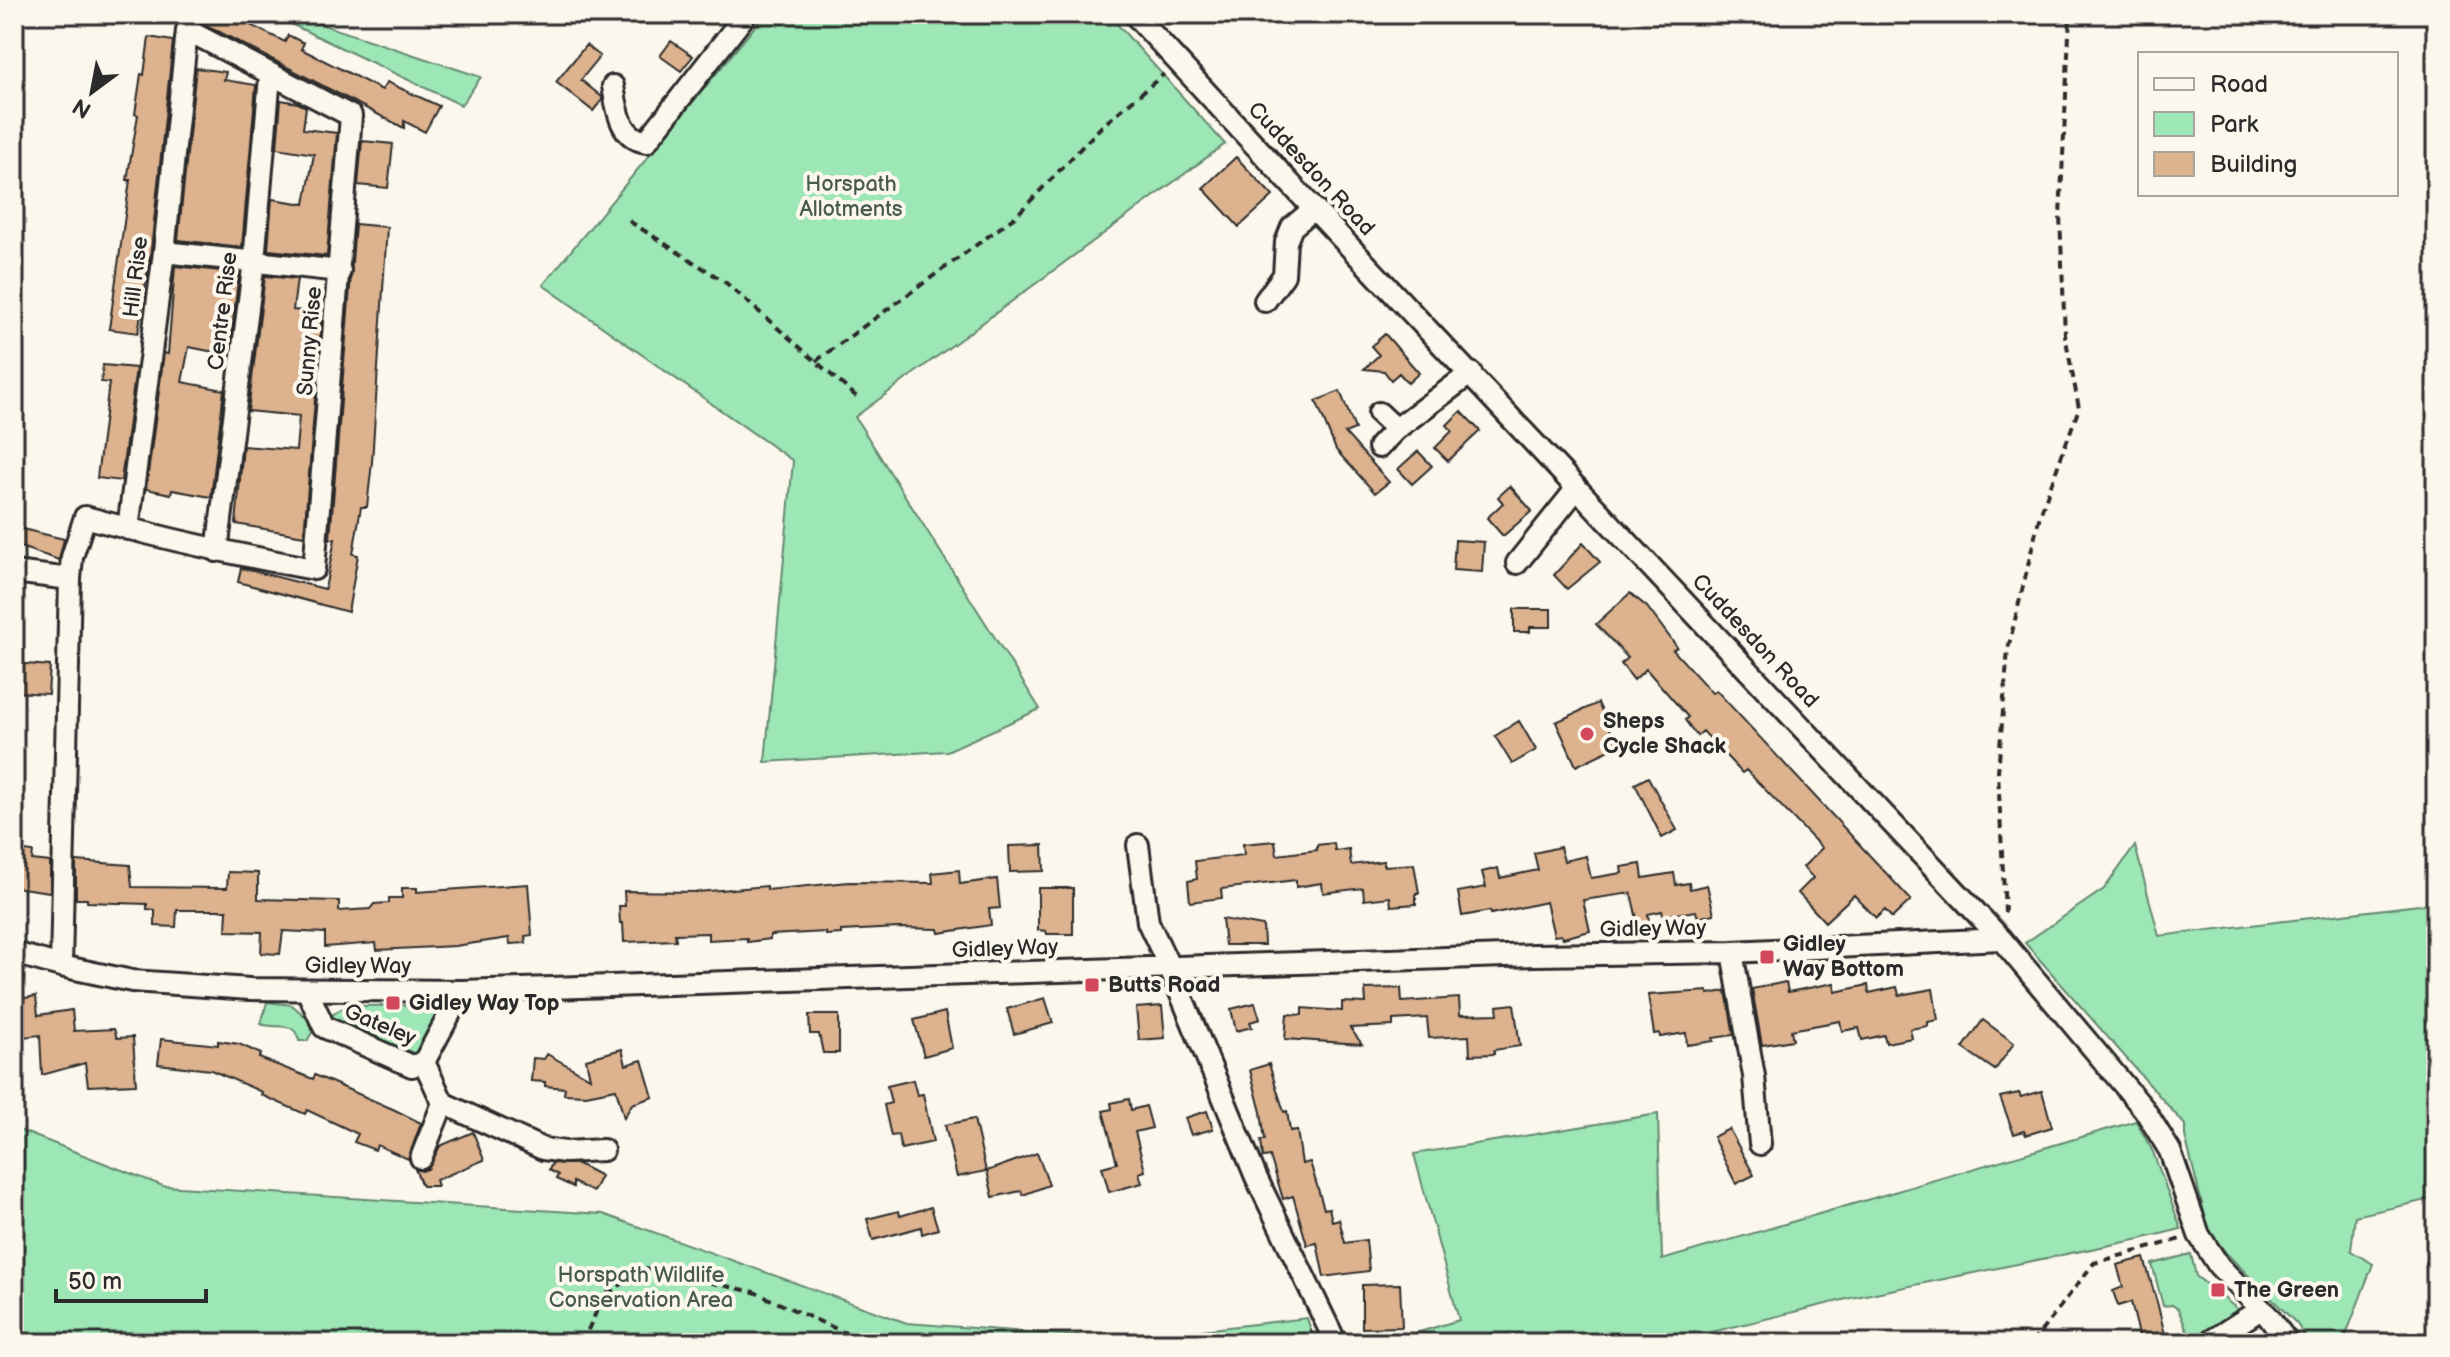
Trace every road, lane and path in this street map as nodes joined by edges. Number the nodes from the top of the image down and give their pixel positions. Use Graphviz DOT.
graph roads {
  1 [pos="1134,14"];
  2 [pos="2070,14"];
  3 [pos="740,16"];
  4 [pos="1179,63"];
  5 [pos="270,76"];
  6 [pos="613,86"];
  7 [pos="1314,209"];
  8 [pos="629,221"];
  9 [pos="164,252"];
  10 [pos="254,261"];
  11 [pos="340,271"];
  12 [pos="1265,301"];
  13 [pos="816,361"];
  14 [pos="1471,373"];
  15 [pos="859,399"];
  16 [pos="1379,413"];
  17 [pos="1396,429"];
  18 [pos="1379,447"];
  19 [pos="1577,488"];
  20 [pos="128,529"];
  21 [pos="217,551"];
  22 [pos="1517,563"];
  23 [pos="14,572"];
  24 [pos="70,579"];
  25 [pos="1138,845"];
  26 [pos="2001,939"];
  27 [pos="1732,952"];
  28 [pos="14,953"];
  29 [pos="61,966"];
  30 [pos="1170,968"];
  31 [pos="307,990"];
  32 [pos="462,991"];
  33 [pos="424,1062"];
  34 [pos="443,1103"];
  35 [pos="1760,1144"];
  36 [pos="603,1150"];
  37 [pos="421,1158"];
  38 [pos="2199,1235"];
  39 [pos="2261,1309"];
  40 [pos="1333,1335"];
  41 [pos="2287,1341"];
  42 [pos="582,1343"];
  43 [pos="881,1343"];
  44 [pos="1285,1343"];
  45 [pos="2032,1343"];
  46 [pos="2208,1343"];
  1 -- 4 [label="street, Cuddesdon Road"];
  2 -- 26 [label="path"];
  3 -- 6 [label="street"];
  4 -- 7 [label="street, Cuddesdon Road"];
  4 -- 13 [label="path"];
  5 -- 9 [label="street, Hill Rise"];
  5 -- 10 [label="street, Centre Rise"];
  5 -- 11 [label="street, Sunny Rise"];
  7 -- 12 [label="street"];
  7 -- 14 [label="street, Cuddesdon Road"];
  8 -- 13 [label="path"];
  9 -- 10 [label="street"];
  9 -- 20 [label="street, Hill Rise"];
  10 -- 11 [label="street"];
  10 -- 21 [label="street, Centre Rise"];
  11 -- 21 [label="street, Sunny Rise"];
  13 -- 15 [label="path"];
  14 -- 17 [label="street"];
  14 -- 19 [label="street, Cuddesdon Road"];
  16 -- 17 [label="street"];
  17 -- 18 [label="street"];
  19 -- 22 [label="street"];
  19 -- 26 [label="street, Cuddesdon Road"];
  20 -- 21 [label="street"];
  20 -- 24 [label="street"];
  23 -- 24 [label="street"];
  24 -- 29 [label="street"];
  25 -- 30 [label="street"];
  26 -- 27 [label="street, Gidley Way"];
  26 -- 38 [label="street, Cuddesdon Road"];
  27 -- 30 [label="street, Gidley Way"];
  27 -- 35 [label="street"];
  28 -- 29 [label="street, Gidley Way"];
  29 -- 31 [label="street, Gidley Way"];
  30 -- 32 [label="street, Gidley Way"];
  30 -- 40 [label="street"];
  31 -- 32 [label="street, Gidley Way"];
  31 -- 33 [label="street, Gateley"];
  32 -- 33 [label="street, Gateley"];
  33 -- 34 [label="street"];
  34 -- 36 [label="street"];
  34 -- 37 [label="street"];
  38 -- 39 [label="street, Cuddesdon Road"];
  38 -- 45 [label="path"];
  39 -- 41 [label="street, Cuddesdon Road"];
  39 -- 46 [label="street"];
  40 -- 44 [label="path"];
  42 -- 43 [label="path"];
}
